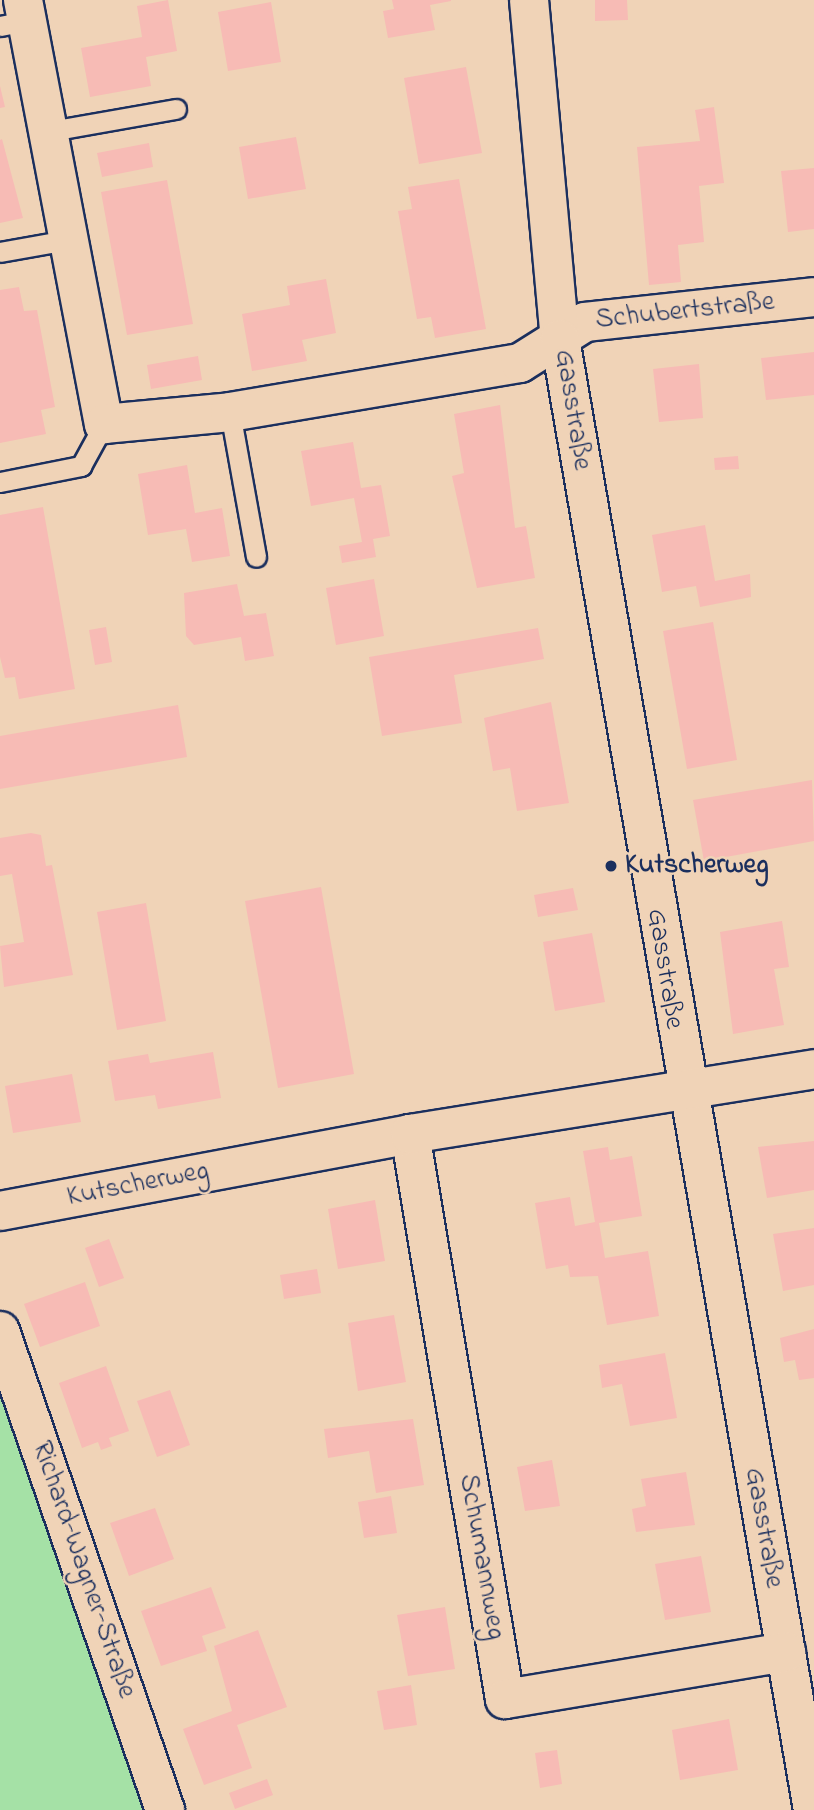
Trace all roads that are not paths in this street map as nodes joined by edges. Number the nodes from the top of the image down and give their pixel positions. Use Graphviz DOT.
graph roads {
  1 [pos="529,0"];
  2 [pos="16,16"];
  3 [pos="176,109"];
  4 [pos="45,132"];
  5 [pos="66,240"];
  6 [pos="0,252"];
  7 [pos="814,297"];
  8 [pos="560,339"];
  9 [pos="230,412"];
  10 [pos="104,425"];
  11 [pos="0,482"];
  12 [pos="256,557"];
  13 [pos="814,1069"];
  14 [pos="685,1091"];
  15 [pos="410,1134"];
  16 [pos="0,1210"];
  17 [pos="0,1331"];
  18 [pos="786,1652"];
  19 [pos="165,1810"];
  20 [pos="813,1810"];
  1 -- 8 [label="street, Gasstraße"];
  2 -- 4 [label="street"];
  3 -- 4 [label="lane"];
  4 -- 5 [label="street"];
  5 -- 6 [label="lane"];
  5 -- 10 [label="street"];
  7 -- 8 [label="street, Schubertstraße"];
  8 -- 9 [label="street, Schubertstraße"];
  8 -- 14 [label="street, Gasstraße"];
  9 -- 10 [label="street, Schubertstraße"];
  9 -- 12 [label="lane"];
  10 -- 11 [label="lane"];
  13 -- 14 [label="street, Kutscherweg"];
  14 -- 15 [label="street, Kutscherweg"];
  14 -- 18 [label="street, Gasstraße"];
  15 -- 16 [label="street, Kutscherweg"];
  15 -- 18 [label="street, Schumannweg"];
  17 -- 19 [label="street, Richard-Wagner-Straße"];
  18 -- 20 [label="street, Gasstraße"];
}
